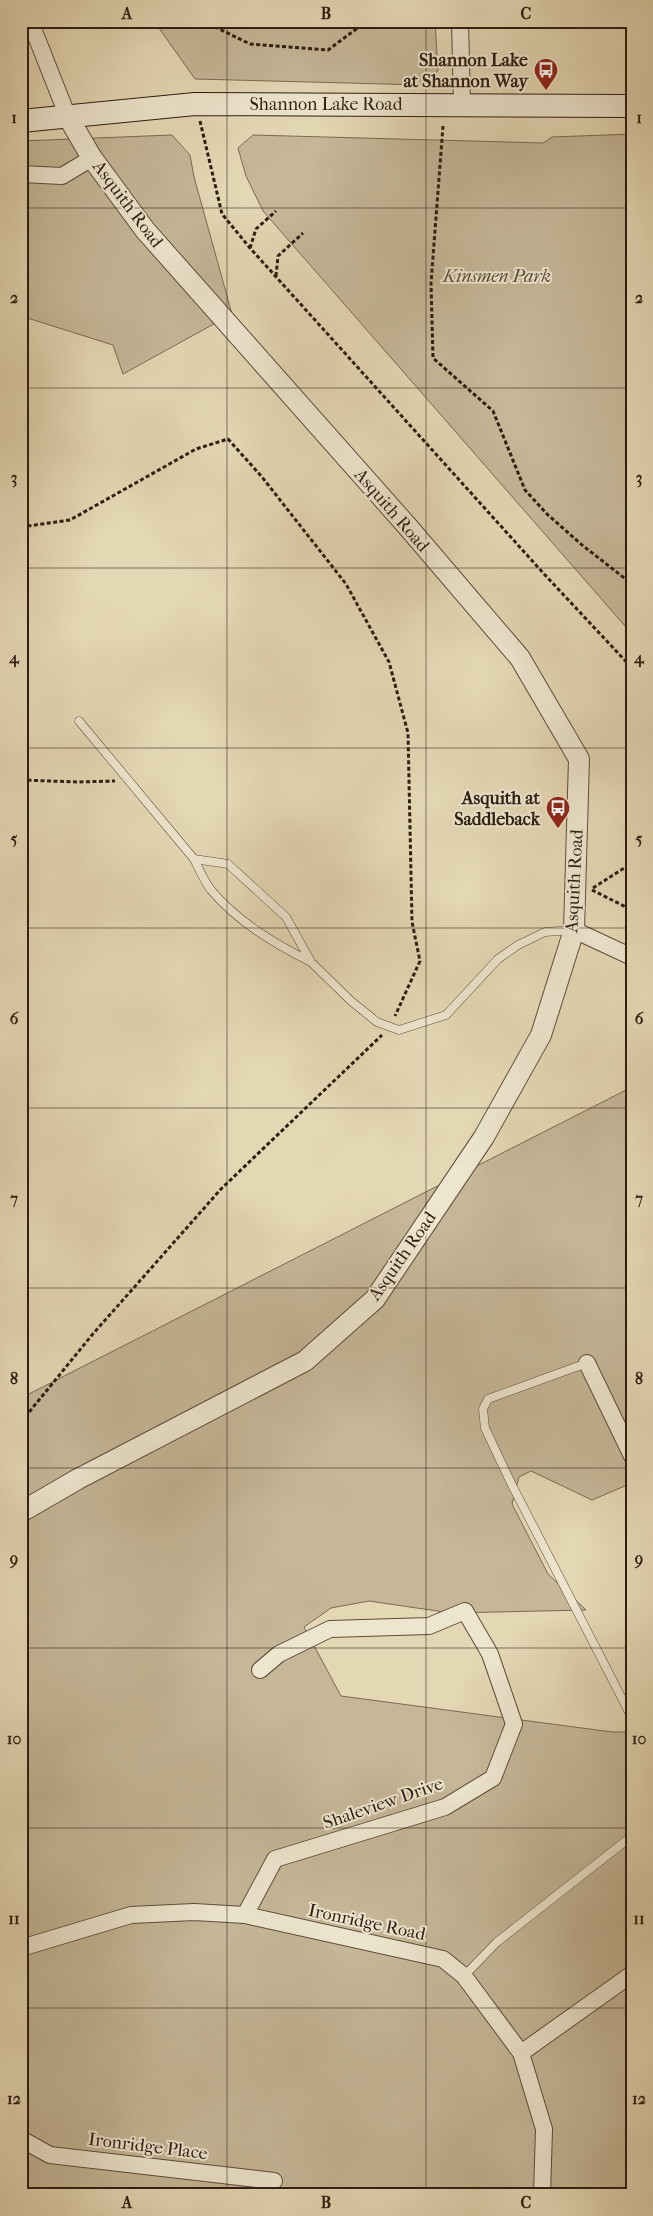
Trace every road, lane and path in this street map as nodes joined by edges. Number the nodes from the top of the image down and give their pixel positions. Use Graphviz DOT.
graph roads {
  1 [pos="30,21"];
  2 [pos="203,21"];
  3 [pos="367,21"];
  4 [pos="460,21"];
  5 [pos="462,103"];
  6 [pos="195,104"];
  7 [pos="632,106"];
  8 [pos="68,118"];
  9 [pos="21,120"];
  10 [pos="443,126"];
  11 [pos="92,158"];
  12 [pos="21,174"];
  13 [pos="276,211"];
  14 [pos="303,234"];
  15 [pos="250,248"];
  16 [pos="276,277"];
  17 [pos="21,527"];
  18 [pos="632,584"];
  19 [pos="632,668"];
  20 [pos="79,721"];
  21 [pos="21,780"];
  22 [pos="128,780"];
  23 [pos="194,860"];
  24 [pos="632,862"];
  25 [pos="583,889"];
  26 [pos="632,910"];
  27 [pos="574,930"];
  28 [pos="632,957"];
  29 [pos="311,962"];
  30 [pos="390,1027"];
  31 [pos="587,1364"];
  32 [pos="21,1422"];
  33 [pos="632,1456"];
  34 [pos="21,1512"];
  35 [pos="260,1670"];
  36 [pos="632,1718"];
  37 [pos="632,1836"];
  38 [pos="245,1916"];
  39 [pos="23,1942"];
  40 [pos="632,1974"];
  41 [pos="464,1976"];
  42 [pos="521,2053"];
  43 [pos="21,2139"];
  44 [pos="274,2181"];
  45 [pos="542,2195"];
  1 -- 8 [label="street"];
  2 -- 3 [label="path"];
  4 -- 5 [label="street"];
  5 -- 6 [label="main road, Shannon Lake Road"];
  5 -- 7 [label="main road, Shannon Lake Road"];
  6 -- 8 [label="main road, Shannon Lake Road"];
  6 -- 15 [label="path"];
  8 -- 9 [label="main road, Shannon Lake Road"];
  8 -- 11 [label="street, Asquith Road"];
  10 -- 18 [label="path"];
  11 -- 12 [label="street"];
  11 -- 25 [label="street, Asquith Road"];
  13 -- 15 [label="path"];
  14 -- 16 [label="path"];
  15 -- 16 [label="path"];
  16 -- 19 [label="path"];
  17 -- 30 [label="path"];
  20 -- 22 [label="lane"];
  21 -- 22 [label="path"];
  22 -- 23 [label="lane"];
  23 -- 29 [label="lane"];
  23 -- 29 [label="lane"];
  24 -- 25 [label="path"];
  25 -- 26 [label="path"];
  25 -- 27 [label="street, Asquith Road"];
  27 -- 28 [label="street"];
  27 -- 30 [label="lane"];
  27 -- 34 [label="street, Asquith Road"];
  29 -- 30 [label="lane"];
  30 -- 32 [label="path"];
  31 -- 33 [label="street"];
  31 -- 36 [label="lane"];
  35 -- 38 [label="street, Shaleview Drive"];
  37 -- 41 [label="lane"];
  38 -- 39 [label="street, Ironridge Road"];
  38 -- 41 [label="street, Ironridge Road"];
  40 -- 42 [label="street"];
  41 -- 42 [label="street, Ironridge Road"];
  42 -- 45 [label="street, Ironridge Road"];
  43 -- 44 [label="street, Ironridge Place"];
}
